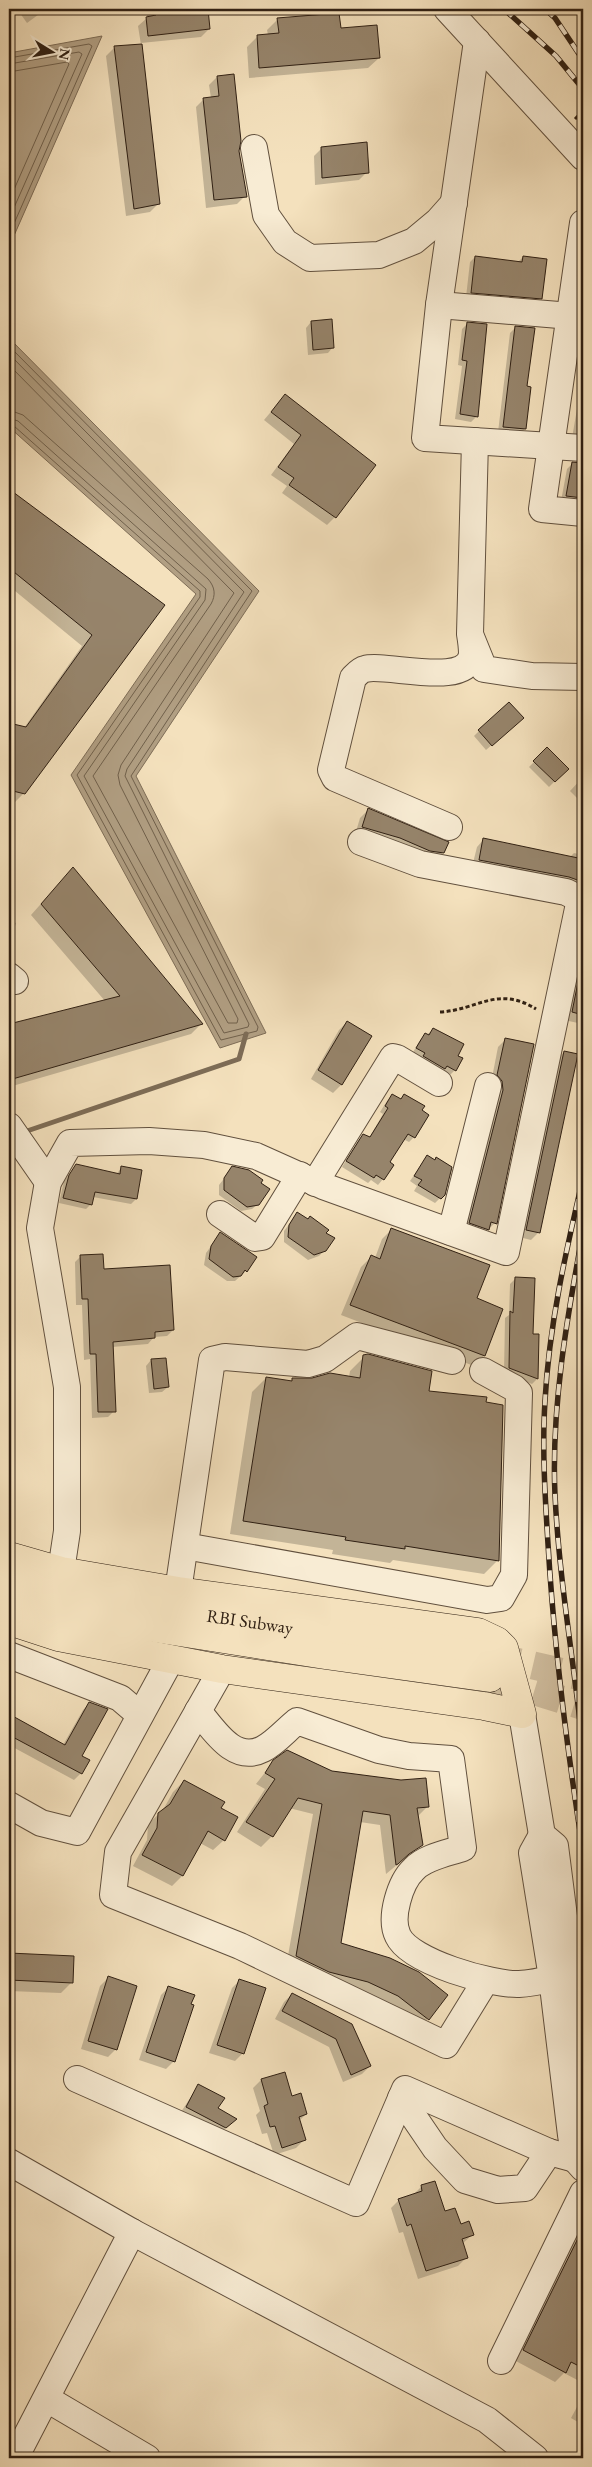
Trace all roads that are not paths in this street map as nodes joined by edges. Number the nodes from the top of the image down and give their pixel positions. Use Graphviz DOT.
graph roads {
  1 [pos="447,9"];
  2 [pos="477,41"];
  3 [pos="254,148"];
  4 [pos="583,157"];
  5 [pos="454,202"];
  6 [pos="583,223"];
  7 [pos="439,305"];
  8 [pos="576,316"];
  9 [pos="572,380"];
  10 [pos="475,441"];
  11 [pos="552,445"];
  12 [pos="583,448"];
  13 [pos="583,514"];
  14 [pos="470,634"];
  15 [pos="583,678"];
  16 [pos="449,827"];
  17 [pos="361,842"];
  18 [pos="439,1083"];
  19 [pos="488,1086"];
  20 [pos="9,1126"];
  21 [pos="308,1179"];
  22 [pos="48,1182"];
  23 [pos="220,1214"];
  24 [pos="451,1232"];
  25 [pos="452,1361"];
  26 [pos="482,1371"];
  27 [pos="185,1546"];
  28 [pos="9,1556"];
  29 [pos="61,1571"];
  30 [pos="9,1578"];
  31 [pos="178,1591"];
  32 [pos="9,1599"];
  33 [pos="9,1621"];
  34 [pos="9,1654"];
  35 [pos="171,1659"];
  36 [pos="222,1669"];
  37 [pos="198,1711"];
  38 [pos="522,1714"];
  39 [pos="140,1715"];
  40 [pos="9,1805"];
  41 [pos="562,1976"];
  42 [pos="486,1980"];
  43 [pos="583,2066"];
  44 [pos="77,2079"];
  45 [pos="401,2098"];
  46 [pos="549,2152"];
  47 [pos="581,2160"];
  48 [pos="9,2162"];
  49 [pos="583,2193"];
  50 [pos="132,2232"];
  51 [pos="501,2361"];
  52 [pos="47,2399"];
  53 [pos="15,2458"];
  54 [pos="147,2458"];
  55 [pos="535,2458"];
  1 -- 2 [label="street"];
  2 -- 4 [label="street"];
  2 -- 5 [label="street"];
  3 -- 5 [label="street"];
  5 -- 7 [label="street"];
  6 -- 8 [label="street"];
  7 -- 8 [label="street"];
  7 -- 10 [label="street"];
  8 -- 9 [label="street"];
  9 -- 11 [label="street"];
  10 -- 11 [label="street"];
  10 -- 14 [label="street"];
  11 -- 12 [label="street"];
  11 -- 13 [label="street"];
  14 -- 15 [label="street"];
  14 -- 16 [label="street"];
  17 -- 24 [label="street"];
  18 -- 21 [label="street"];
  19 -- 24 [label="street"];
  20 -- 22 [label="street"];
  21 -- 22 [label="street"];
  21 -- 23 [label="street"];
  21 -- 24 [label="street"];
  22 -- 29 [label="street"];
  25 -- 27 [label="street"];
  26 -- 27 [label="street"];
  27 -- 31 [label="street"];
  28 -- 29 [label="main road"];
  29 -- 31 [label="main road"];
  30 -- 32 [label="main road, RBI Subway"];
  31 -- 38 [label="main road"];
  33 -- 35 [label="main road"];
  34 -- 39 [label="street"];
  35 -- 36 [label="main road"];
  35 -- 39 [label="street"];
  36 -- 37 [label="street"];
  36 -- 38 [label="main road"];
  37 -- 42 [label="street"];
  37 -- 42 [label="street"];
  38 -- 41 [label="street"];
  39 -- 40 [label="street"];
  41 -- 42 [label="street"];
  41 -- 43 [label="street"];
  41 -- 47 [label="street"];
  44 -- 45 [label="street"];
  45 -- 46 [label="street"];
  45 -- 46 [label="street"];
  46 -- 47 [label="street"];
  48 -- 50 [label="street"];
  49 -- 51 [label="street"];
  50 -- 52 [label="street"];
  50 -- 55 [label="street"];
  52 -- 53 [label="street"];
  52 -- 54 [label="street"];
}
